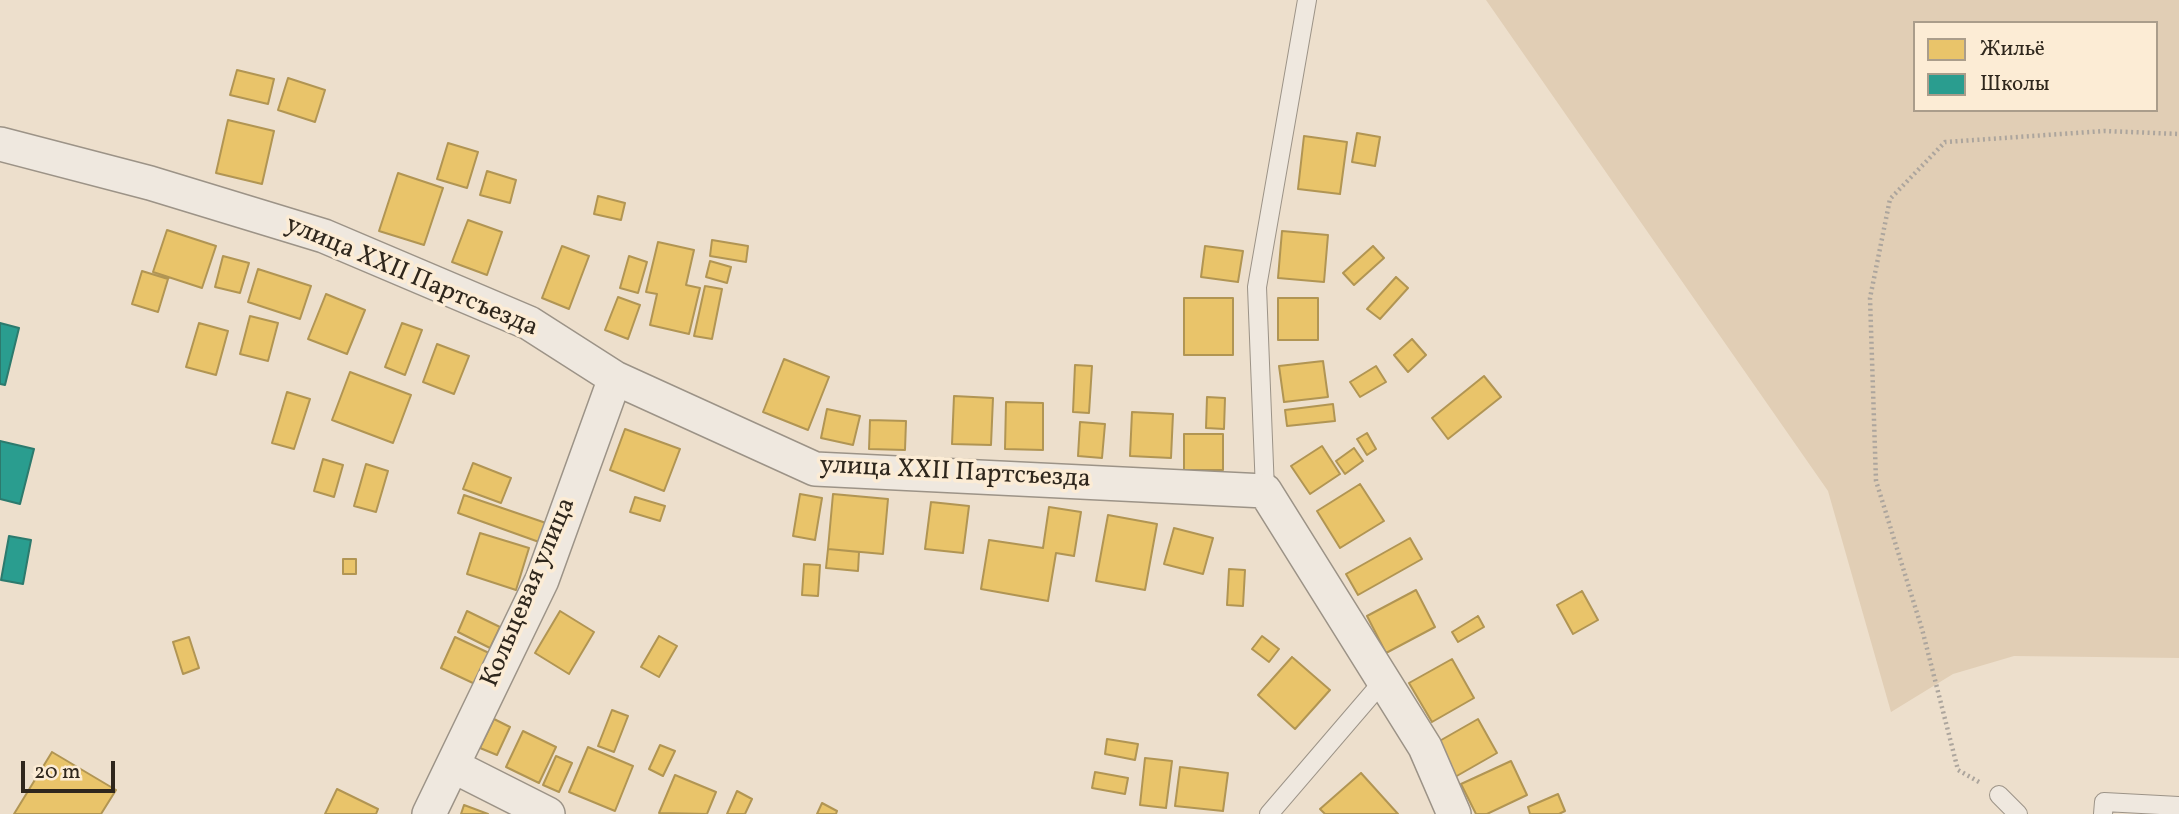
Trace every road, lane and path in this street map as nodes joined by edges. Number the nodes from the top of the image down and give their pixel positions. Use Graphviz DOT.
graph roads {
  1 [pos="1307,0"];
  2 [pos="2179,134"];
  3 [pos="0,144"];
  4 [pos="615,378"];
  5 [pos="1265,491"];
  6 [pos="1384,680"];
  7 [pos="453,766"];
  8 [pos="1999,794"];
  9 [pos="2179,806"];
  10 [pos="429,814"];
  11 [pos="548,814"];
  12 [pos="1269,814"];
  13 [pos="1454,814"];
  14 [pos="2018,814"];
  15 [pos="2103,814"];
  1 -- 5 [label="lane"];
  2 -- 8 [label="path"];
  3 -- 4 [label="street, улица XXII Партсъезда"];
  4 -- 5 [label="street, улица XXII Партсъезда"];
  4 -- 7 [label="street, Кольцевая улица"];
  5 -- 6 [label="street"];
  6 -- 12 [label="lane"];
  6 -- 13 [label="street"];
  7 -- 10 [label="street, Кольцевая улица"];
  7 -- 11 [label="street"];
  8 -- 14 [label="lane"];
  9 -- 15 [label="lane"];
}
